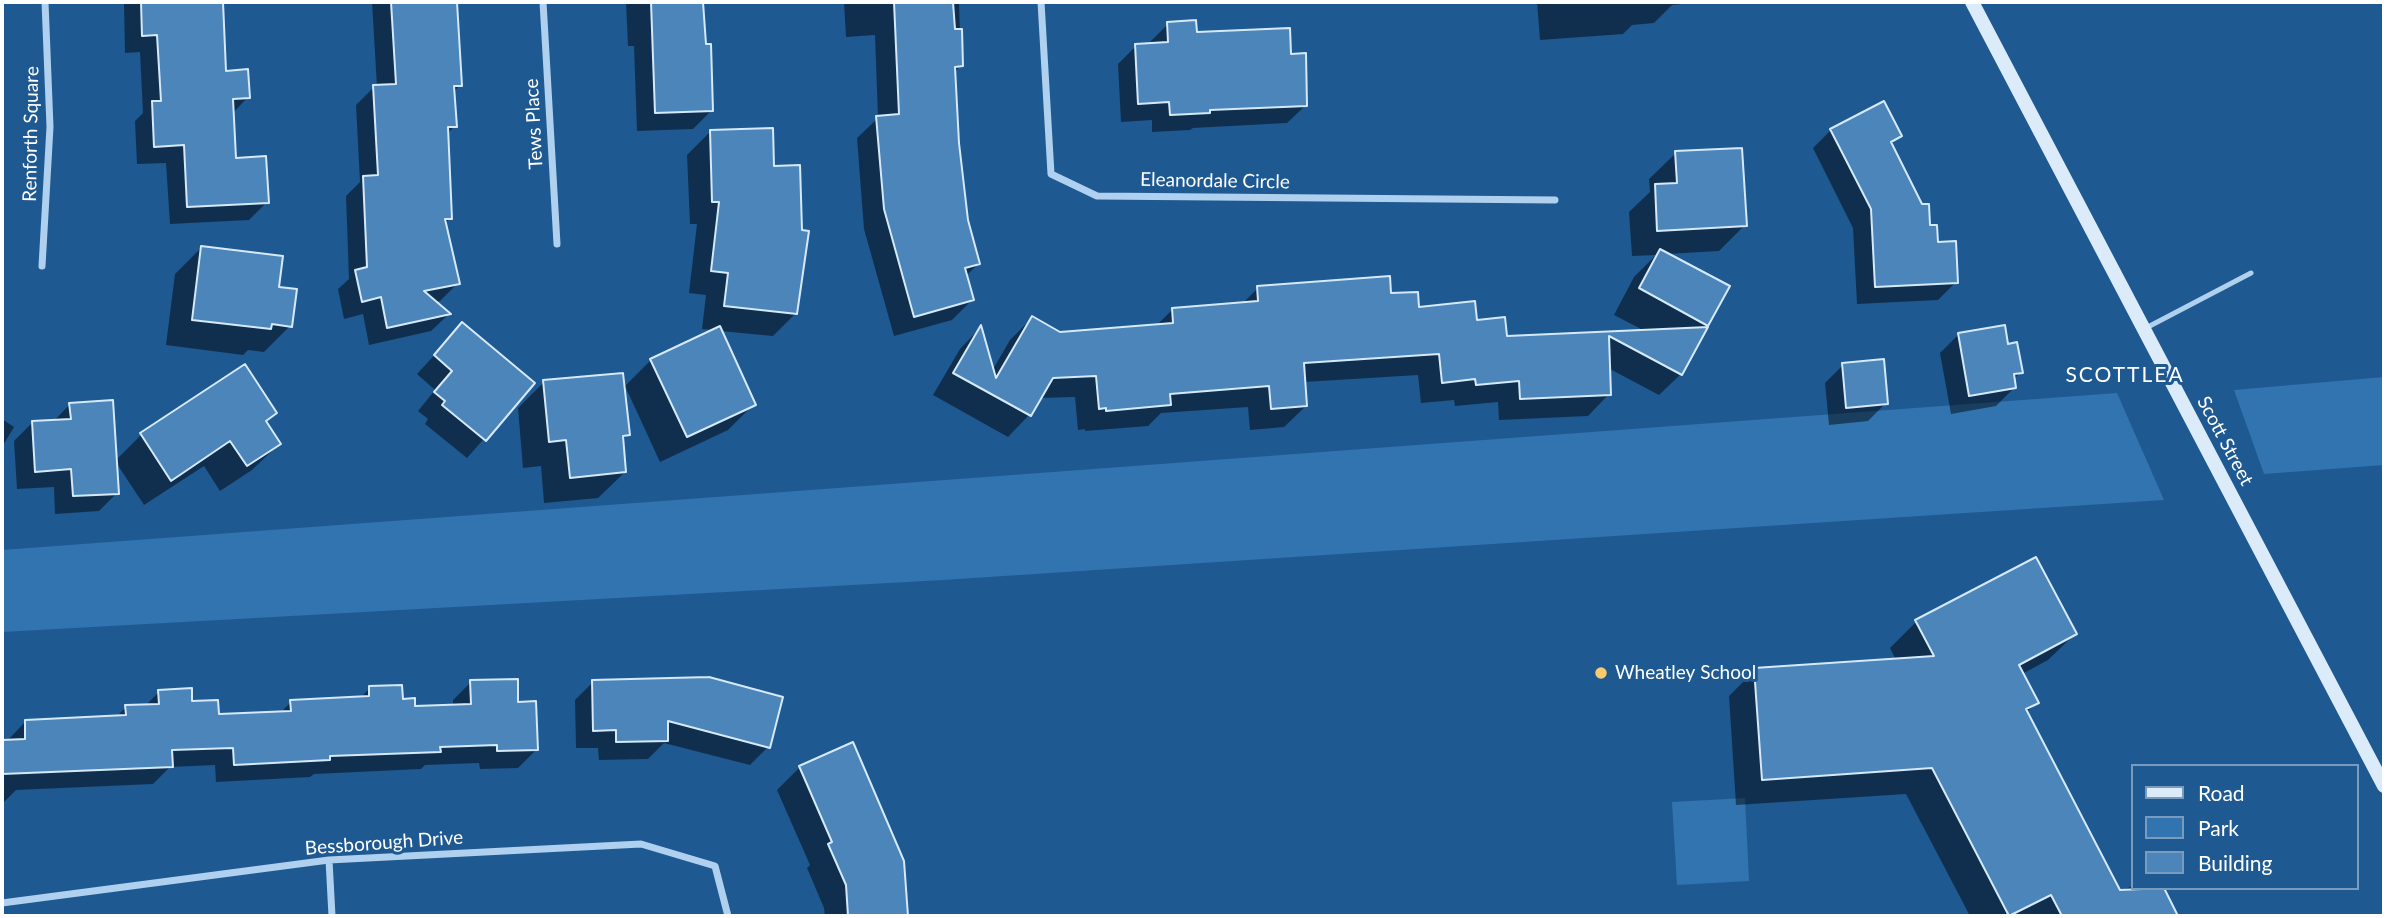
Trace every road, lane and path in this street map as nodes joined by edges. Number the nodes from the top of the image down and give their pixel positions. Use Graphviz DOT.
graph roads {
  1 [pos="45,2"];
  2 [pos="543,2"];
  3 [pos="1041,2"];
  4 [pos="1972,2"];
  5 [pos="1555,201"];
  6 [pos="557,243"];
  7 [pos="42,267"];
  8 [pos="2251,273"];
  9 [pos="2144,329"];
  10 [pos="2384,786"];
  11 [pos="329,860"];
  12 [pos="2,902"];
  13 [pos="332,916"];
  14 [pos="728,916"];
  1 -- 7 [label="street, Renforth Square"];
  2 -- 6 [label="street, Tews Place"];
  3 -- 5 [label="street, Eleanordale Circle"];
  4 -- 9 [label="main road, Scott Street"];
  8 -- 9 [label="lane"];
  9 -- 10 [label="main road, Scott Street"];
  11 -- 12 [label="street, Bessborough Drive"];
  11 -- 13 [label="street"];
  11 -- 14 [label="street, Bessborough Drive"];
}
